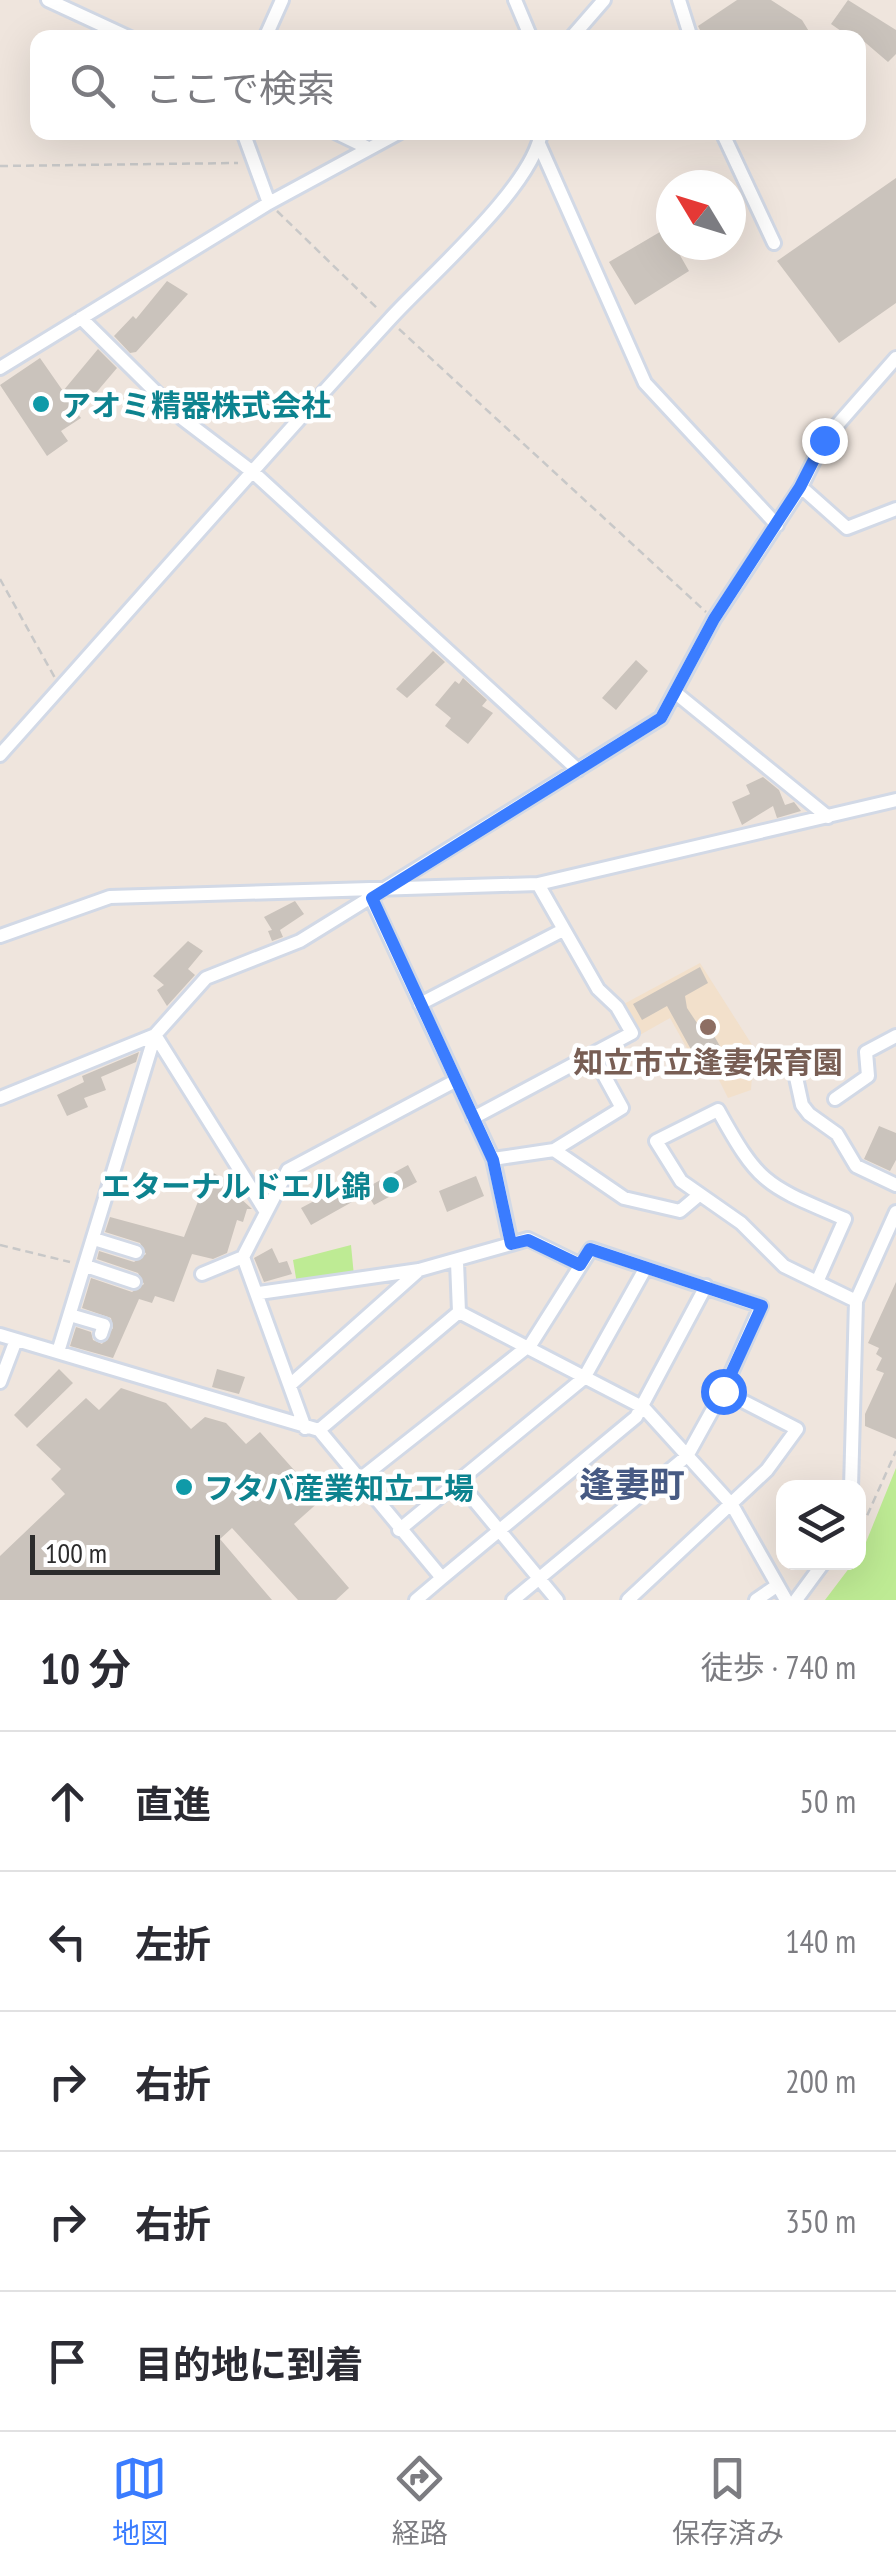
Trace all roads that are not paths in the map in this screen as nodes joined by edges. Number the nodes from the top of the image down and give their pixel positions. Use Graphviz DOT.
graph roads {
  1 [pos="282,0"];
  2 [pos="515,0"];
  3 [pos="604,0"];
  4 [pos="679,0"];
  5 [pos="54,1"];
  6 [pos="114,30"];
  7 [pos="269,30"];
  8 [pos="528,30"];
  9 [pos="578,30"];
  10 [pos="688,30"];
  11 [pos="245,140"];
  12 [pos="352,140"];
  13 [pos="382,140"];
  14 [pos="539,140"];
  15 [pos="541,140"];
  16 [pos="726,140"];
  17 [pos="366,147"];
  18 [pos="268,203"];
  19 [pos="774,242"];
  20 [pos="81,318"];
  21 [pos="896,358"];
  22 [pos="0,368"];
  23 [pos="254,474"];
  24 [pos="800,487"];
  25 [pos="896,510"];
  26 [pos="777,524"];
  27 [pos="678,694"];
  28 [pos="0,755"];
  29 [pos="578,770"];
  30 [pos="896,800"];
  31 [pos="828,818"];
  32 [pos="538,884"];
  33 [pos="377,894"];
  34 [pos="564,930"];
  35 [pos="0,936"];
  36 [pos="420,1004"];
  37 [pos="155,1035"];
  38 [pos="896,1036"];
  39 [pos="593,1055"];
  40 [pos="792,1059"];
  41 [pos="455,1081"];
  42 [pos="0,1098"];
  43 [pos="834,1098"];
  44 [pos="474,1118"];
  45 [pos="554,1150"];
  46 [pos="493,1160"];
  47 [pos="896,1185"];
  48 [pos="699,1195"];
  49 [pos="266,1212"];
  50 [pos="896,1212"];
  51 [pos="94,1239"];
  52 [pos="511,1244"];
  53 [pos="136,1252"];
  54 [pos="243,1257"];
  55 [pos="457,1262"];
  56 [pos="580,1265"];
  57 [pos="86,1266"];
  58 [pos="644,1269"];
  59 [pos="419,1270"];
  60 [pos="202,1274"];
  61 [pos="134,1282"];
  62 [pos="817,1282"];
  63 [pos="706,1286"];
  64 [pos="258,1293"];
  65 [pos="856,1301"];
  66 [pos="459,1312"];
  67 [pos="70,1315"];
  68 [pos="101,1334"];
  69 [pos="0,1335"];
  70 [pos="16,1340"];
  71 [pos="524,1346"];
  72 [pos="58,1352"];
  73 [pos="584,1378"];
  74 [pos="0,1382"];
  75 [pos="290,1385"];
  76 [pos="723,1391"];
  77 [pos="644,1408"];
  78 [pos="312,1429"];
  79 [pos="686,1456"];
  80 [pos="360,1479"];
  81 [pos="851,1480"];
  82 [pos="458,1482"];
  83 [pos="732,1504"];
  84 [pos="399,1530"];
  85 [pos="498,1530"];
  86 [pos="818,1570"];
  87 [pos="442,1578"];
  88 [pos="540,1579"];
  89 [pos="775,1587"];
  90 [pos="416,1600"];
  91 [pos="513,1600"];
  92 [pos="557,1600"];
  93 [pos="628,1600"];
  94 [pos="756,1600"];
  95 [pos="786,1600"];
  96 [pos="796,1600"];
  1 -- 7 [label="street"];
  2 -- 8 [label="street"];
  3 -- 9 [label="street"];
  4 -- 10 [label="street"];
  5 -- 6 [label="street"];
  11 -- 18 [label="street"];
  12 -- 17 [label="street"];
  13 -- 17 [label="street"];
  14 -- 23 [label="street"];
  15 -- 26 [label="street"];
  16 -- 19 [label="street"];
  17 -- 18 [label="street"];
  18 -- 20 [label="street"];
  20 -- 22 [label="street"];
  20 -- 23 [label="street"];
  21 -- 24 [label="street"];
  23 -- 28 [label="street"];
  23 -- 29 [label="street"];
  24 -- 25 [label="street"];
  24 -- 26 [label="street"];
  26 -- 27 [label="street"];
  27 -- 29 [label="street"];
  27 -- 31 [label="street"];
  29 -- 33 [label="street"];
  30 -- 31 [label="street"];
  31 -- 32 [label="street"];
  32 -- 33 [label="street"];
  32 -- 34 [label="street"];
  33 -- 35 [label="street"];
  33 -- 36 [label="street"];
  33 -- 37 [label="street"];
  34 -- 36 [label="street"];
  34 -- 39 [label="street"];
  36 -- 41 [label="street"];
  37 -- 42 [label="street"];
  37 -- 49 [label="street"];
  37 -- 51 [label="street"];
  38 -- 43 [label="street"];
  39 -- 44 [label="street"];
  39 -- 45 [label="street"];
  40 -- 47 [label="street"];
  41 -- 44 [label="street"];
  41 -- 49 [label="street"];
  44 -- 46 [label="street"];
  45 -- 46 [label="street"];
  45 -- 48 [label="street"];
  46 -- 52 [label="street"];
  48 -- 62 [label="street"];
  48 -- 62 [label="street"];
  49 -- 54 [label="street"];
  50 -- 65 [label="street"];
  51 -- 53 [label="street"];
  51 -- 57 [label="street"];
  52 -- 55 [label="street"];
  52 -- 56 [label="street"];
  54 -- 60 [label="street"];
  54 -- 64 [label="street"];
  55 -- 59 [label="street"];
  55 -- 66 [label="street"];
  56 -- 58 [label="street"];
  56 -- 71 [label="street"];
  57 -- 61 [label="street"];
  57 -- 67 [label="street"];
  58 -- 63 [label="street"];
  58 -- 73 [label="street"];
  59 -- 64 [label="street"];
  59 -- 75 [label="street"];
  62 -- 65 [label="street"];
  63 -- 76 [label="street"];
  63 -- 77 [label="street"];
  64 -- 75 [label="street"];
  65 -- 81 [label="street"];
  66 -- 71 [label="street"];
  66 -- 78 [label="street"];
  67 -- 68 [label="street"];
  67 -- 72 [label="street"];
  69 -- 70 [label="street"];
  70 -- 72 [label="street"];
  70 -- 74 [label="street"];
  71 -- 73 [label="street"];
  71 -- 80 [label="street"];
  72 -- 78 [label="street"];
  73 -- 77 [label="street"];
  73 -- 82 [label="street"];
  75 -- 78 [label="street"];
  76 -- 79 [label="street"];
  76 -- 83 [label="street"];
  77 -- 79 [label="street"];
  77 -- 85 [label="street"];
  78 -- 80 [label="street"];
  79 -- 83 [label="street"];
  79 -- 88 [label="street"];
  80 -- 84 [label="street"];
  82 -- 84 [label="street"];
  82 -- 85 [label="street"];
  83 -- 89 [label="street"];
  83 -- 93 [label="street"];
  84 -- 87 [label="street"];
  85 -- 87 [label="street"];
  85 -- 88 [label="street"];
  86 -- 96 [label="street"];
  87 -- 90 [label="street"];
  88 -- 91 [label="street"];
  88 -- 92 [label="street"];
  89 -- 94 [label="street"];
  89 -- 95 [label="street"];
}
